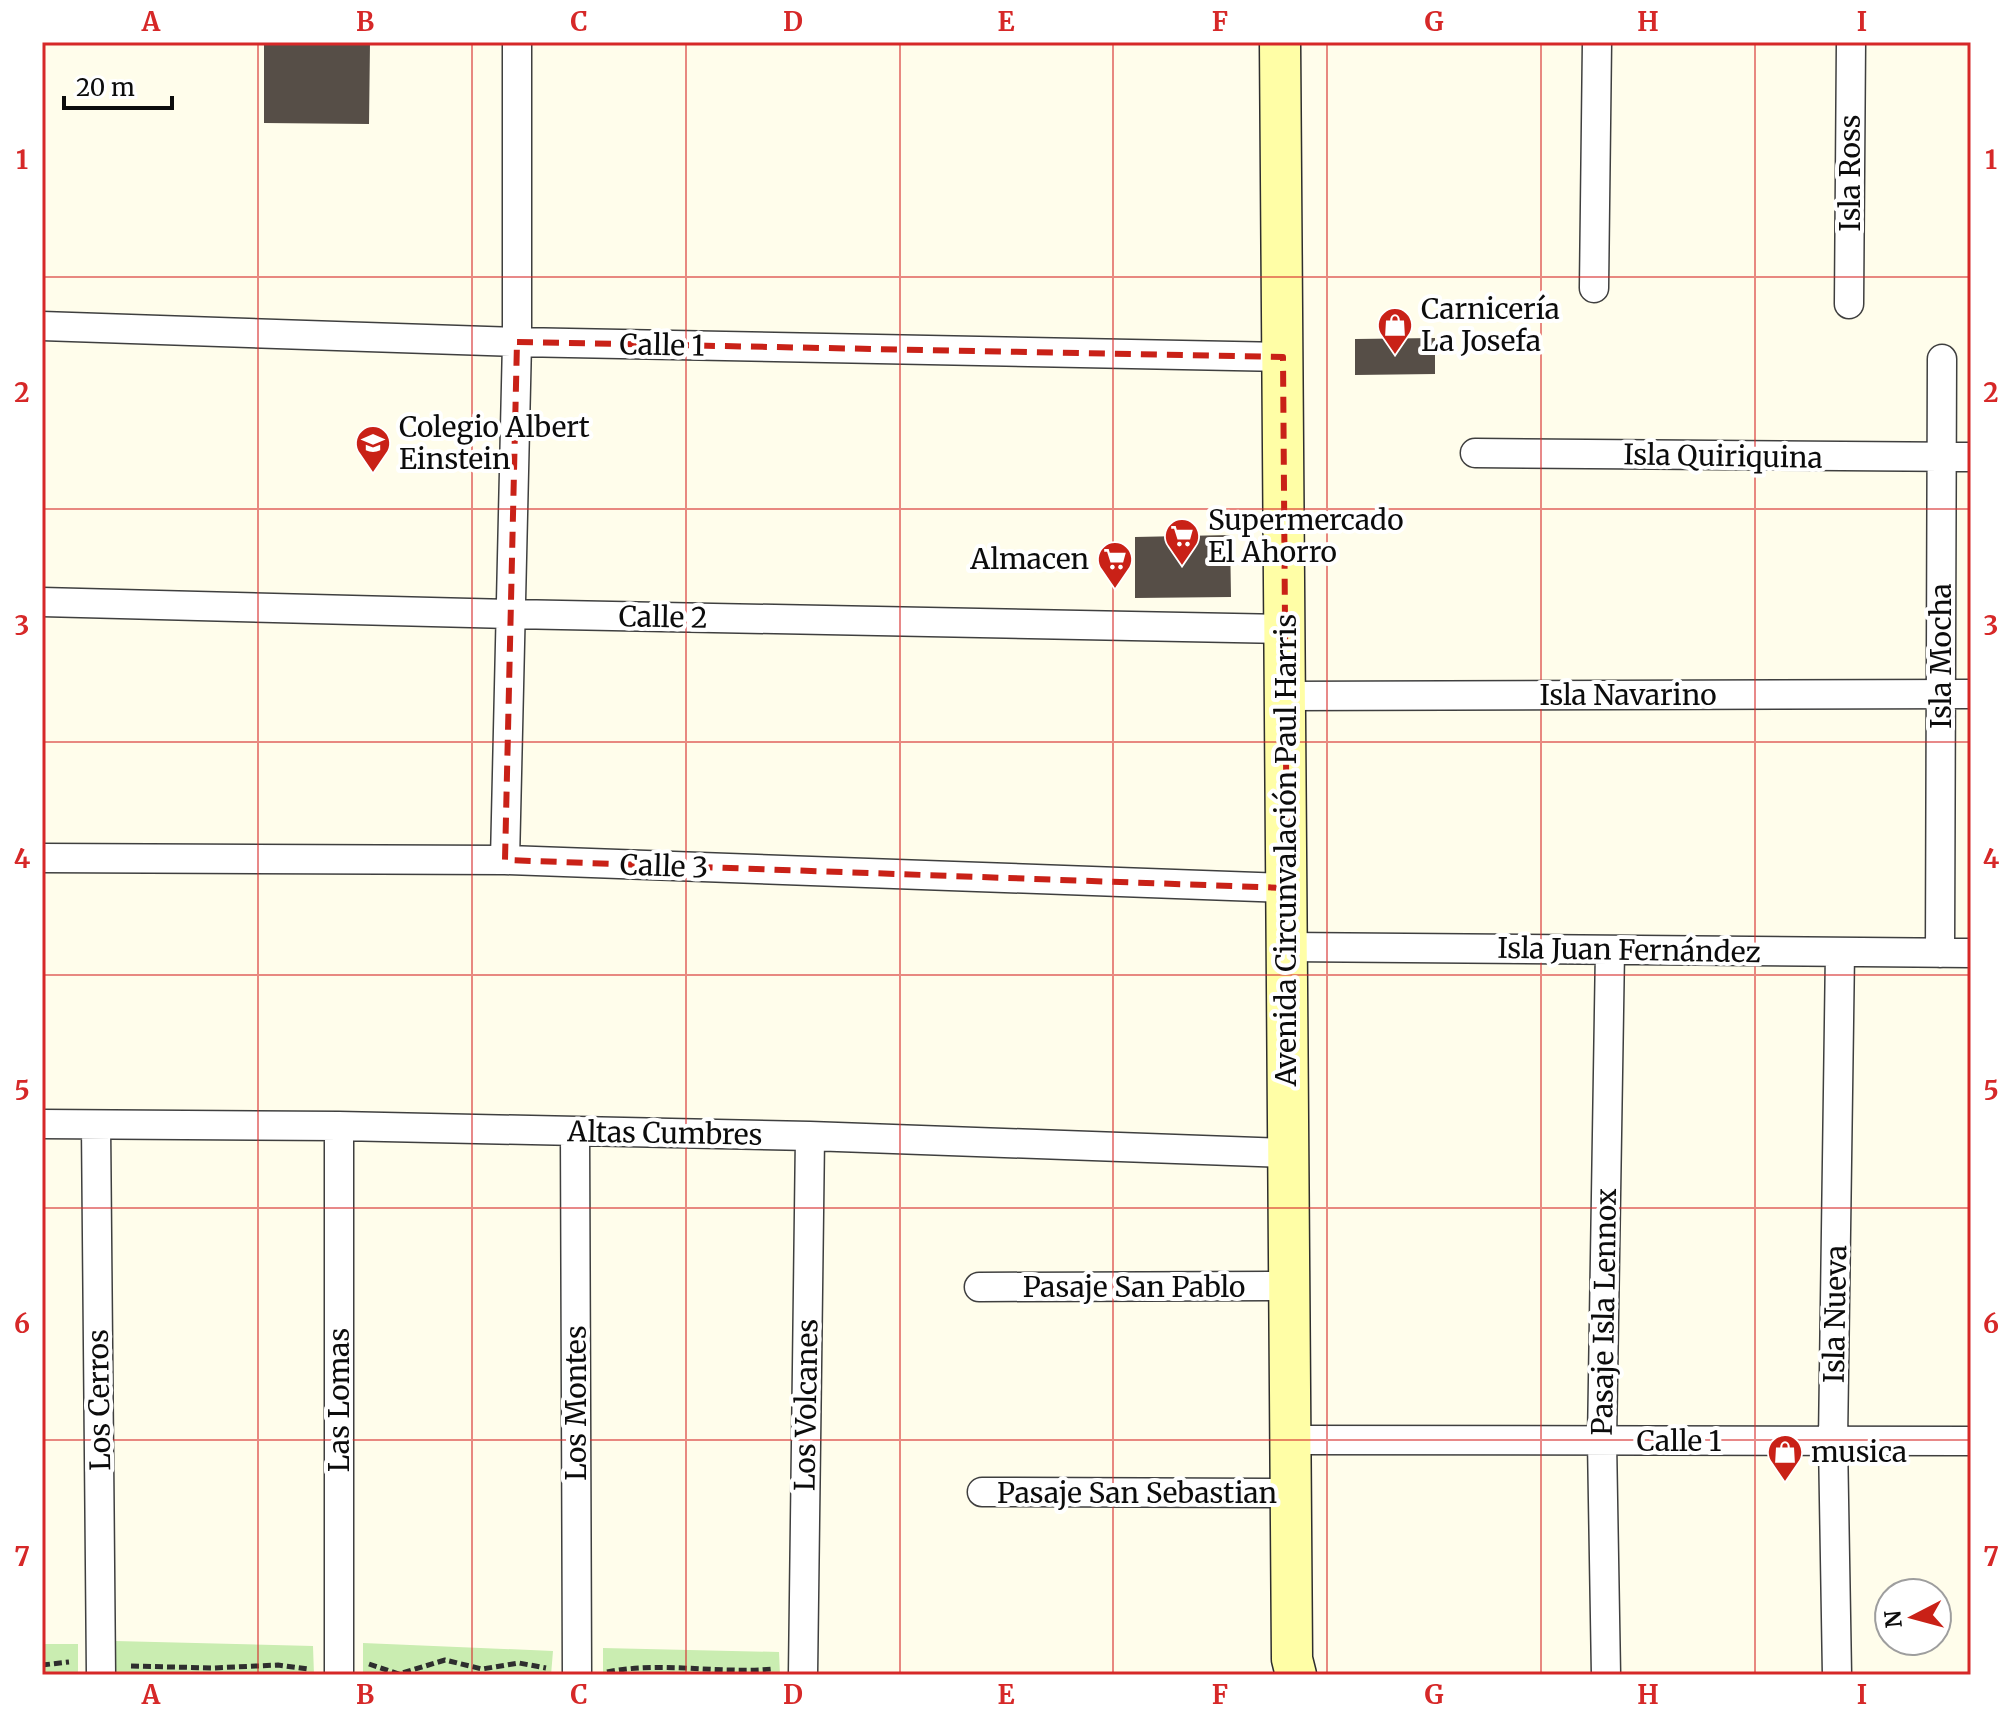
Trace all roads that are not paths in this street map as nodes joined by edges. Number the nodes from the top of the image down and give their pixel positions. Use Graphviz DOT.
graph roads {
  1 [pos="517,42"];
  2 [pos="1280,42"];
  3 [pos="1597,42"];
  4 [pos="1851,42"];
  5 [pos="1594,288"];
  6 [pos="1849,304"];
  7 [pos="42,326"];
  8 [pos="517,342"];
  9 [pos="1283,357"];
  10 [pos="1942,359"];
  11 [pos="1475,453"];
  12 [pos="1957,457"];
  13 [pos="42,602"];
  14 [pos="511,614"];
  15 [pos="1285,629"];
  16 [pos="1941,694"];
  17 [pos="1971,694"];
  18 [pos="1285,696"];
  19 [pos="42,858"];
  20 [pos="505,860"];
  21 [pos="1287,888"];
  22 [pos="1287,947"];
  23 [pos="1610,950"];
  24 [pos="1840,952"];
  25 [pos="1940,953"];
  26 [pos="1971,953"];
  27 [pos="42,1124"];
  28 [pos="96,1125"];
  29 [pos="339,1126"];
  30 [pos="575,1131"];
  31 [pos="810,1136"];
  32 [pos="1288,1153"];
  33 [pos="1290,1286"];
  34 [pos="979,1287"];
  35 [pos="1290,1440"];
  36 [pos="1602,1441"];
  37 [pos="1833,1441"];
  38 [pos="1971,1441"];
  39 [pos="982,1492"];
  40 [pos="1291,1493"];
  41 [pos="802,1669"];
  42 [pos="339,1670"];
  43 [pos="1291,1670"];
  44 [pos="577,1673"];
  45 [pos="101,1675"];
  46 [pos="1606,1675"];
  47 [pos="1837,1675"];
  1 -- 8 [label="street"];
  2 -- 9 [label="main road, Avenida Circunvalación Paul Harris"];
  3 -- 5 [label="street"];
  4 -- 6 [label="street, Isla Ross"];
  7 -- 8 [label="street, Calle 1"];
  8 -- 9 [label="street, Calle 1"];
  8 -- 14 [label="street"];
  9 -- 15 [label="main road, Avenida Circunvalación Paul Harris"];
  10 -- 12 [label="street, Isla Mocha"];
  11 -- 12 [label="street, Isla Quiriquina"];
  12 -- 16 [label="street, Isla Mocha"];
  13 -- 14 [label="street, Calle 2"];
  14 -- 15 [label="street, Calle 2"];
  14 -- 20 [label="street"];
  15 -- 18 [label="main road, Avenida Circunvalación Paul Harris"];
  16 -- 17 [label="street, Isla Navarino"];
  16 -- 18 [label="street, Isla Navarino"];
  16 -- 25 [label="street, Isla Mocha"];
  18 -- 21 [label="main road, Avenida Circunvalación Paul Harris"];
  19 -- 20 [label="street, Calle 3"];
  20 -- 21 [label="street, Calle 3"];
  21 -- 22 [label="main road, Avenida Circunvalación Paul Harris"];
  22 -- 23 [label="street, Isla Juan Fernández"];
  22 -- 32 [label="main road, Avenida Circunvalación Paul Harris"];
  23 -- 24 [label="street, Isla Juan Fernández"];
  23 -- 36 [label="street, Pasaje Isla Lennox"];
  24 -- 25 [label="street, Isla Juan Fernández"];
  24 -- 37 [label="street, Isla Nueva"];
  25 -- 26 [label="street, Isla Juan Fernández"];
  27 -- 28 [label="street, Altas Cumbres"];
  28 -- 29 [label="street, Altas Cumbres"];
  28 -- 45 [label="street, Los Cerros"];
  29 -- 30 [label="street, Altas Cumbres"];
  29 -- 42 [label="street, Las Lomas"];
  30 -- 31 [label="street, Altas Cumbres"];
  30 -- 44 [label="street, Los Montes"];
  31 -- 32 [label="street, Altas Cumbres"];
  31 -- 41 [label="street, Los Volcanes"];
  32 -- 33 [label="main road, Avenida Circunvalación Paul Harris"];
  33 -- 34 [label="street, Pasaje San Pablo"];
  33 -- 35 [label="main road, Avenida Circunvalación Paul Harris"];
  35 -- 36 [label="street, Calle 1"];
  35 -- 40 [label="main road, Avenida Circunvalación Paul Harris"];
  36 -- 37 [label="street, Calle 1"];
  36 -- 46 [label="street, Pasaje Isla Lennox"];
  37 -- 38 [label="street, Calle 1"];
  37 -- 47 [label="street, Isla Nueva"];
  39 -- 40 [label="street, Pasaje San Sebastian"];
  40 -- 43 [label="main road, Avenida Circunvalación Paul Harris"];
}
